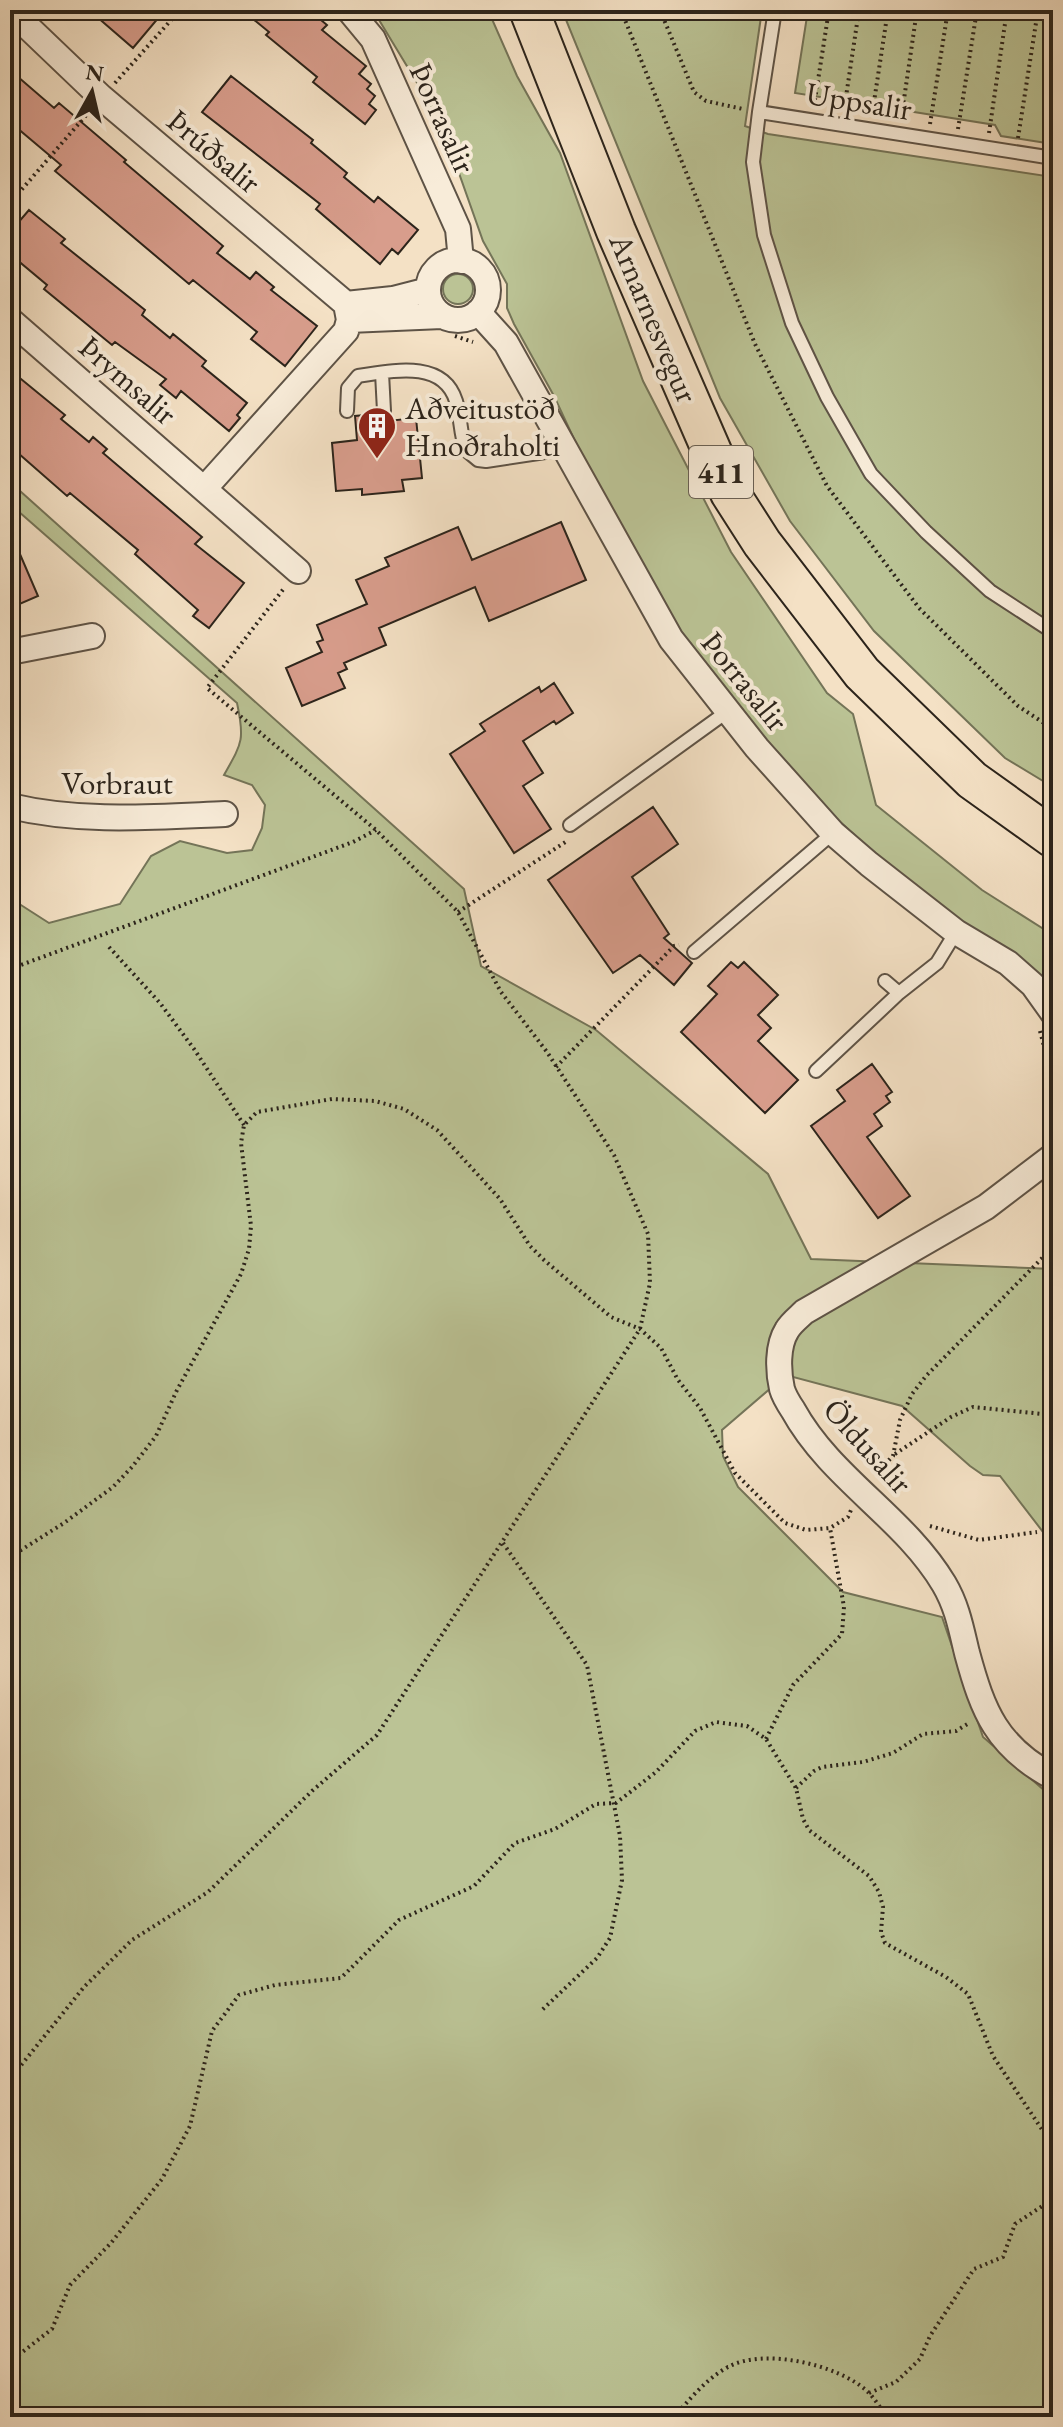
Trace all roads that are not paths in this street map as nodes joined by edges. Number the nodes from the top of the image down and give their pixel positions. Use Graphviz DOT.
graph roads {
  1 [pos="10,10"];
  2 [pos="349,10"];
  3 [pos="529,10"];
  4 [pos="775,10"];
  5 [pos="759,112"];
  6 [pos="1049,158"];
  7 [pos="461,261"];
  8 [pos="428,290"];
  9 [pos="347,312"];
  10 [pos="478,312"];
  11 [pos="442,316"];
  12 [pos="10,320"];
  13 [pos="382,373"];
  14 [pos="347,411"];
  15 [pos="384,411"];
  16 [pos="565,449"];
  17 [pos="204,489"];
  18 [pos="298,571"];
  19 [pos="1053,632"];
  20 [pos="92,636"];
  21 [pos="10,652"];
  22 [pos="728,711"];
  23 [pos="10,806"];
  24 [pos="225,814"];
  25 [pos="570,825"];
  26 [pos="833,833"];
  27 [pos="1053,838"];
  28 [pos="956,932"];
  29 [pos="694,952"];
  30 [pos="885,981"];
  31 [pos="899,993"];
  32 [pos="1053,1013"];
  33 [pos="854,1014"];
  34 [pos="866,1024"];
  35 [pos="816,1071"];
  36 [pos="1053,1156"];
  37 [pos="1053,1777"];
  1 -- 9 [label="street, Þrúðsalir"];
  2 -- 7 [label="street, Þorrasalir"];
  3 -- 27 [label="main road, Arnarnesvegur / 411"];
  4 -- 5 [label="lane, Uppsalir"];
  5 -- 6 [label="lane, Uppsalir"];
  5 -- 19 [label="lane"];
  7 -- 8 [label="street"];
  7 -- 10 [label="street"];
  8 -- 9 [label="street"];
  8 -- 11 [label="street"];
  9 -- 11 [label="street"];
  9 -- 17 [label="street"];
  10 -- 11 [label="street"];
  10 -- 16 [label="street, Þorrasalir"];
  12 -- 17 [label="street, Þrymsalir"];
  13 -- 14 [label="lane"];
  13 -- 15 [label="lane"];
  13 -- 16 [label="lane"];
  16 -- 22 [label="street, Þorrasalir"];
  17 -- 18 [label="street, Þrymsalir"];
  20 -- 21 [label="street"];
  22 -- 25 [label="lane"];
  22 -- 26 [label="street, Þorrasalir"];
  23 -- 24 [label="street, Vorbraut"];
  26 -- 28 [label="street, Þorrasalir"];
  26 -- 29 [label="lane"];
  28 -- 31 [label="lane"];
  28 -- 32 [label="street, Þorrasalir"];
  30 -- 31 [label="lane"];
  31 -- 34 [label="lane"];
  33 -- 34 [label="lane"];
  34 -- 35 [label="lane"];
  36 -- 37 [label="street, Öldusalir"];
}
